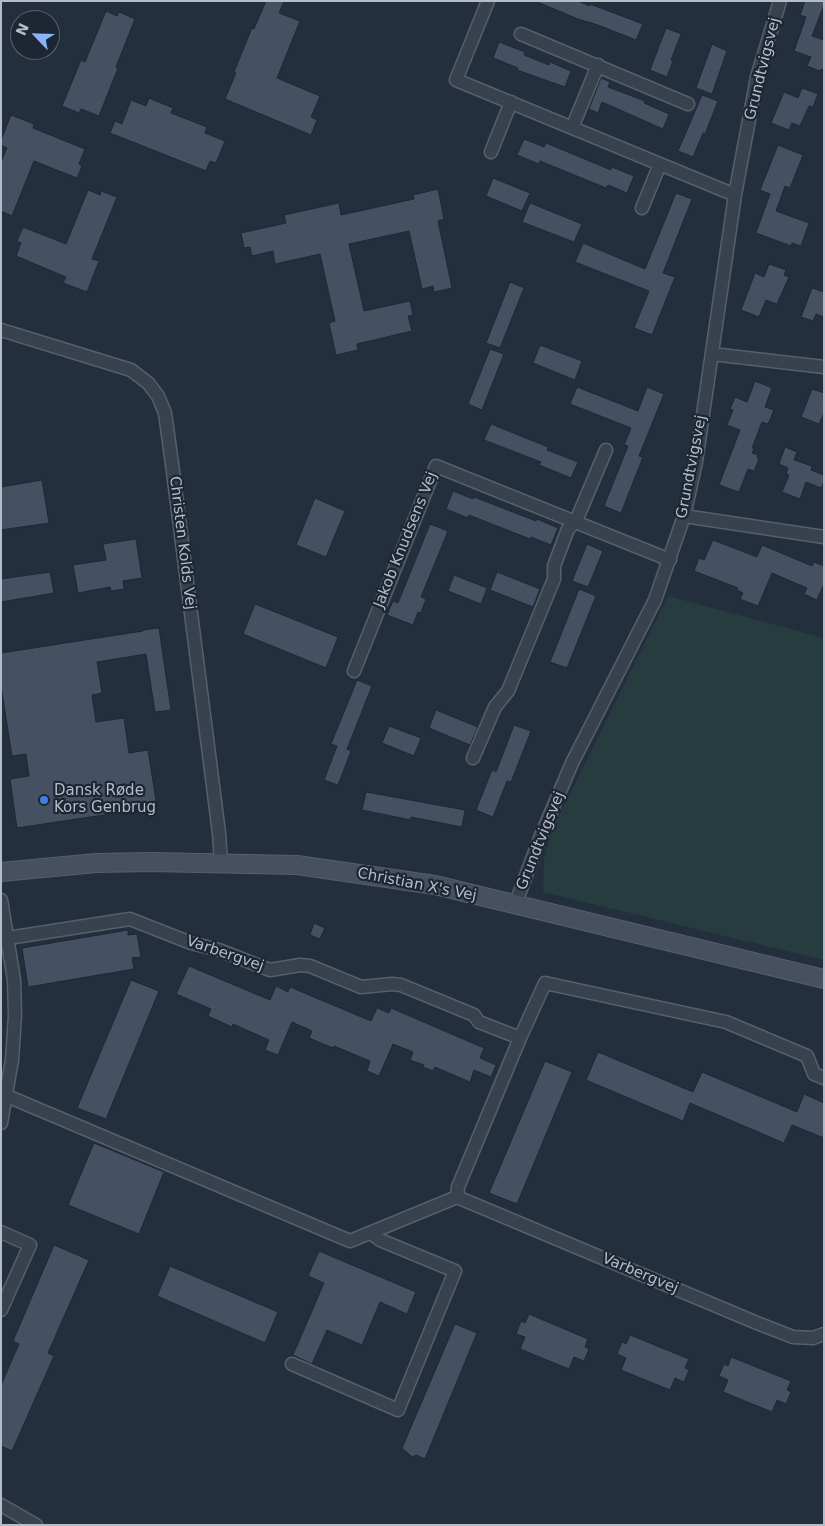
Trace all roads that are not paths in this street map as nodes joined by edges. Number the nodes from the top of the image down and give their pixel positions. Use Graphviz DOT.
graph roads {
  1 [pos="488,1"];
  2 [pos="780,1"];
  3 [pos="521,34"];
  4 [pos="598,65"];
  5 [pos="511,102"];
  6 [pos="688,104"];
  7 [pos="572,128"];
  8 [pos="491,152"];
  9 [pos="660,164"];
  10 [pos="735,194"];
  11 [pos="642,208"];
  12 [pos="1,330"];
  13 [pos="712,354"];
  14 [pos="824,368"];
  15 [pos="606,450"];
  16 [pos="684,516"];
  17 [pos="576,521"];
  18 [pos="824,537"];
  19 [pos="670,560"];
  20 [pos="354,671"];
  21 [pos="473,758"];
  22 [pos="221,863"];
  23 [pos="1,872"];
  24 [pos="1,900"];
  25 [pos="515,905"];
  26 [pos="8,938"];
  27 [pos="824,979"];
  28 [pos="520,1038"];
  29 [pos="824,1078"];
  30 [pos="7,1096"];
  31 [pos="1,1123"];
  32 [pos="458,1197"];
  33 [pos="1,1232"];
  34 [pos="371,1233"];
  35 [pos="1,1310"];
  36 [pos="824,1334"];
  37 [pos="292,1364"];
  38 [pos="1,1505"];
  39 [pos="36,1525"];
  1 -- 5 [label="street"];
  2 -- 10 [label="street, Grundtvigsvej"];
  3 -- 4 [label="street"];
  4 -- 6 [label="street"];
  4 -- 7 [label="street"];
  5 -- 7 [label="street"];
  5 -- 8 [label="street"];
  7 -- 9 [label="street"];
  9 -- 10 [label="street"];
  9 -- 11 [label="street"];
  10 -- 13 [label="street, Grundtvigsvej"];
  12 -- 22 [label="street, Christen Kolds Vej"];
  13 -- 14 [label="street"];
  13 -- 16 [label="street, Grundtvigsvej"];
  15 -- 17 [label="street"];
  16 -- 18 [label="street"];
  16 -- 19 [label="street, Grundtvigsvej"];
  17 -- 19 [label="street, Jakob Knudsens Vej"];
  17 -- 20 [label="street, Jakob Knudsens Vej"];
  17 -- 21 [label="street"];
  19 -- 25 [label="street, Grundtvigsvej"];
  22 -- 23 [label="street, Christian X's Vej"];
  22 -- 25 [label="street, Christian X's Vej"];
  24 -- 26 [label="street"];
  25 -- 27 [label="street, Christian X's Vej"];
  26 -- 28 [label="street, Varbergvej"];
  26 -- 30 [label="street"];
  28 -- 29 [label="street"];
  28 -- 32 [label="street"];
  30 -- 31 [label="street"];
  30 -- 34 [label="street"];
  32 -- 34 [label="street"];
  32 -- 36 [label="street, Varbergvej"];
  33 -- 35 [label="street"];
  34 -- 37 [label="street"];
  38 -- 39 [label="street"];
}
